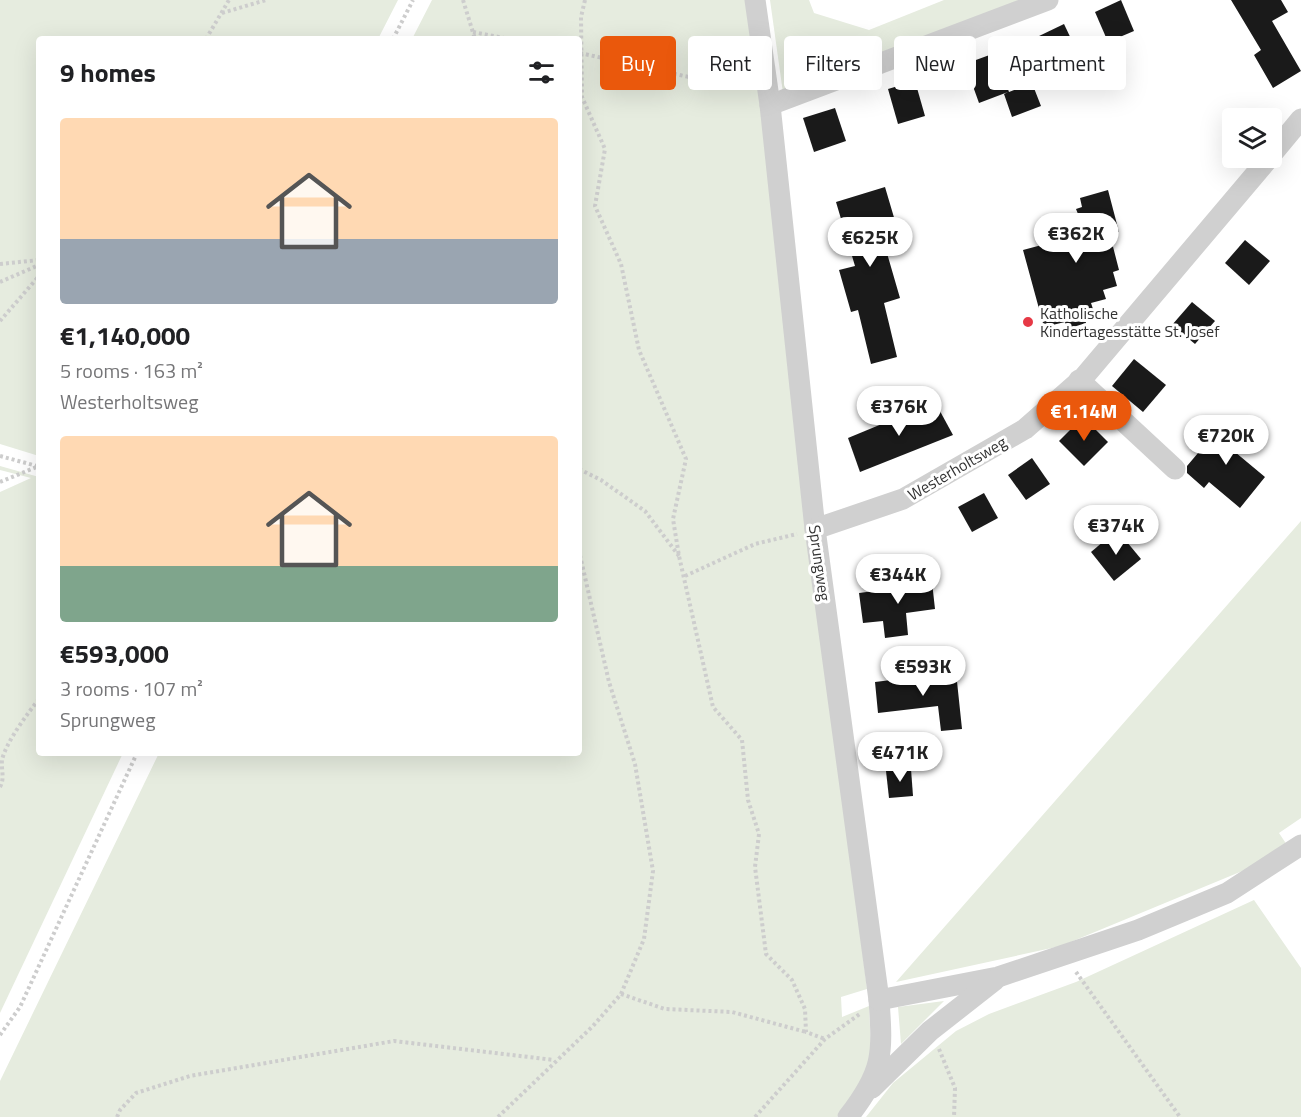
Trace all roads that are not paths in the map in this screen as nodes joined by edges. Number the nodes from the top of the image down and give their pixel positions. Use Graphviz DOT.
graph roads {
  1 [pos="755,0"];
  2 [pos="1048,0"];
  3 [pos="770,105"];
  4 [pos="1301,119"];
  5 [pos="1282,142"];
  6 [pos="1260,168"];
  7 [pos="1079,380"];
  8 [pos="1175,469"];
  9 [pos="815,529"];
  10 [pos="1301,845"];
  11 [pos="998,977"];
  12 [pos="880,1004"];
  13 [pos="867,1093"];
  14 [pos="848,1117"];
  1 -- 3 [label="street, Sprungweg"];
  2 -- 3 [label="street"];
  3 -- 9 [label="street, Sprungweg"];
  4 -- 5 [label="street"];
  6 -- 7 [label="street, Westerholtsweg"];
  7 -- 8 [label="street"];
  7 -- 9 [label="street, Westerholtsweg"];
  9 -- 12 [label="street, Sprungweg"];
  10 -- 11 [label="street"];
  11 -- 12 [label="street"];
  11 -- 13 [label="street"];
  12 -- 13 [label="street, Sprungweg"];
  13 -- 14 [label="street, Sprungweg"];
}
